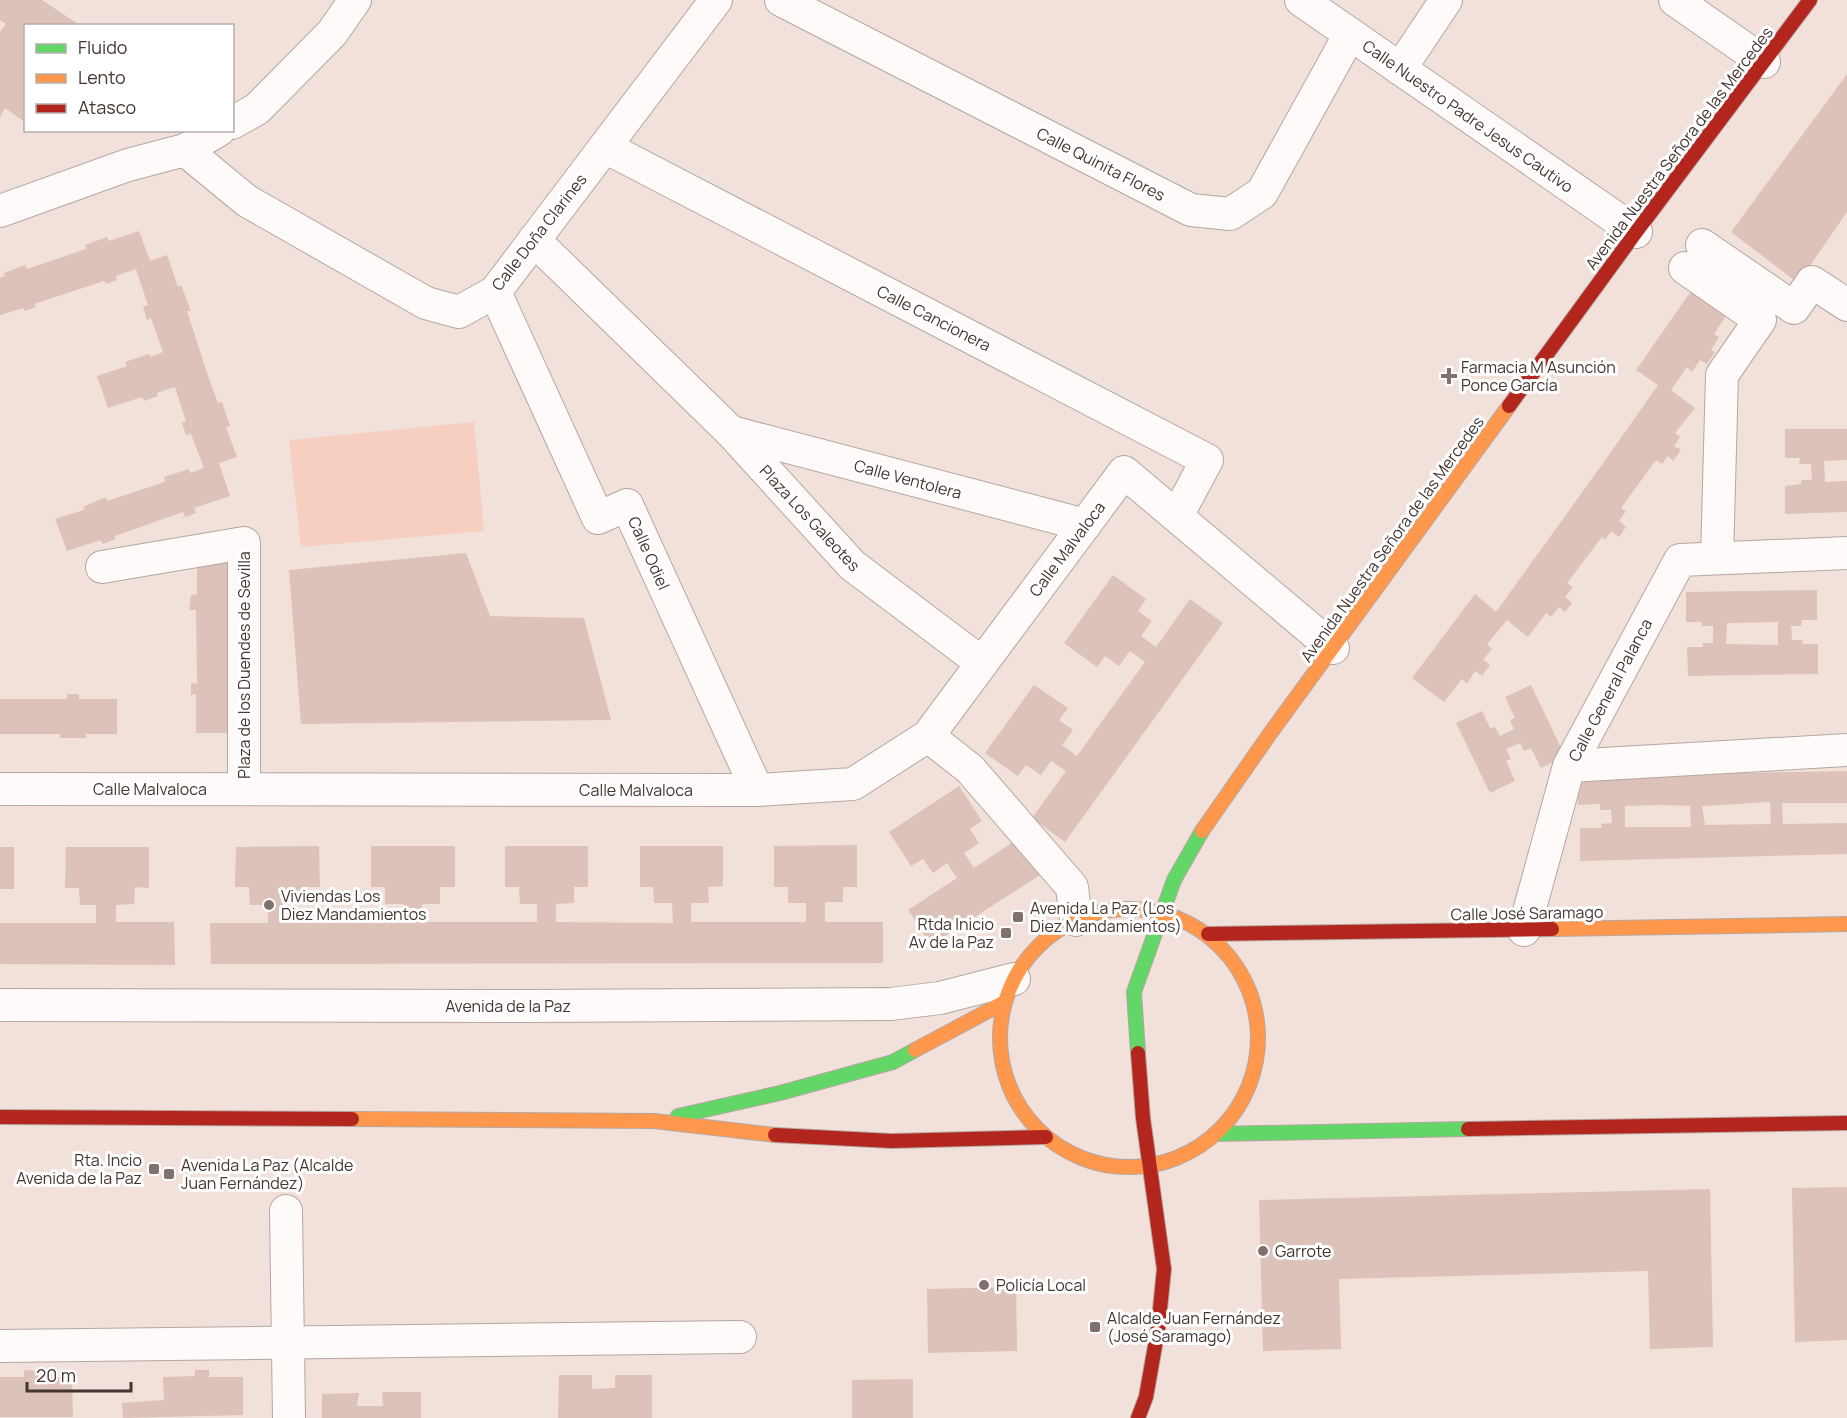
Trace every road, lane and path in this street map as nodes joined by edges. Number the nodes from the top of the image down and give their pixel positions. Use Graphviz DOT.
graph roads {
  1 [pos="356,0"];
  2 [pos="716,0"];
  3 [pos="781,0"];
  4 [pos="1301,0"];
  5 [pos="1446,0"];
  6 [pos="1675,0"];
  7 [pos="1810,0"];
  8 [pos="1350,34"];
  9 [pos="1764,62"];
  10 [pos="1400,69"];
  11 [pos="234,122"];
  12 [pos="216,132"];
  13 [pos="605,147"];
  14 [pos="185,150"];
  15 [pos="0,211"];
  16 [pos="1636,232"];
  17 [pos="534,240"];
  18 [pos="495,292"];
  19 [pos="1847,305"];
  20 [pos="731,432"];
  21 [pos="1177,516"];
  22 [pos="1085,525"];
  23 [pos="1847,553"];
  24 [pos="1717,558"];
  25 [pos="102,567"];
  26 [pos="1333,648"];
  27 [pos="982,663"];
  28 [pos="928,736"];
  29 [pos="1847,750"];
  30 [pos="1569,766"];
  31 [pos="0,789"];
  32 [pos="244,789"];
  33 [pos="757,790"];
  34 [pos="1161,912"];
  35 [pos="1076,920"];
  36 [pos="1847,924"];
  37 [pos="1524,930"];
  38 [pos="1208,934"];
  39 [pos="1009,991"];
  40 [pos="0,1005"];
  41 [pos="0,1117"];
  42 [pos="654,1121"];
  43 [pos="1847,1123"];
  44 [pos="1215,1134"];
  45 [pos="1046,1137"];
  46 [pos="1149,1166"];
  47 [pos="286,1211"];
  48 [pos="741,1337"];
  49 [pos="287,1343"];
  50 [pos="0,1347"];
  51 [pos="289,1418"];
  52 [pos="1138,1418"];
  1 -- 11 [label="street"];
  2 -- 13 [label="street, Calle Doña Clarines"];
  3 -- 8 [label="street, Calle Quinita Flores"];
  4 -- 8 [label="street, Calle Nuestro Padre Jesus Cautivo"];
  5 -- 10 [label="street"];
  6 -- 9 [label="street"];
  7 -- 9 [label="main road, Avenida Nuestra Señora de las Mercedes"];
  8 -- 10 [label="street, Calle Nuestro Padre Jesus Cautivo"];
  9 -- 16 [label="main road, Avenida Nuestra Señora de las Mercedes"];
  10 -- 16 [label="street, Calle Nuestro Padre Jesus Cautivo"];
  12 -- 14 [label="street"];
  13 -- 17 [label="street, Calle Doña Clarines"];
  13 -- 21 [label="street, Calle Cancionera"];
  14 -- 15 [label="street"];
  14 -- 18 [label="street, Calle Doña Clarines"];
  16 -- 26 [label="main road, Avenida Nuestra Señora de las Mercedes"];
  17 -- 18 [label="street, Calle Doña Clarines"];
  17 -- 20 [label="street, Plaza Los Galeotes"];
  18 -- 33 [label="street, Calle Odiel"];
  19 -- 24 [label="street"];
  20 -- 22 [label="street, Calle Ventolera"];
  20 -- 27 [label="street, Plaza Los Galeotes"];
  21 -- 22 [label="street, Calle Malvaloca"];
  21 -- 26 [label="street"];
  22 -- 27 [label="street, Calle Malvaloca"];
  23 -- 24 [label="street, Calle General Palanca"];
  24 -- 30 [label="street, Calle General Palanca"];
  25 -- 32 [label="street, Plaza de los Duendes de Sevilla"];
  26 -- 34 [label="main road, Avenida Nuestra Señora de las Mercedes"];
  27 -- 28 [label="street, Calle Malvaloca"];
  28 -- 33 [label="street, Calle Malvaloca"];
  28 -- 35 [label="street"];
  29 -- 30 [label="street"];
  30 -- 37 [label="street, Calle General Palanca"];
  31 -- 32 [label="street, Calle Malvaloca"];
  32 -- 33 [label="street, Calle Malvaloca"];
  34 -- 35 [label="main road"];
  34 -- 38 [label="main road"];
  34 -- 46 [label="main road, Avenida Nuestra Señora de las Mercedes"];
  35 -- 39 [label="main road"];
  36 -- 37 [label="main road, Calle José Saramago"];
  37 -- 38 [label="main road, Calle José Saramago"];
  38 -- 44 [label="main road"];
  39 -- 40 [label="street, Avenida de la Paz"];
  39 -- 42 [label="main road"];
  39 -- 45 [label="main road"];
  41 -- 42 [label="main road"];
  42 -- 45 [label="main road"];
  43 -- 44 [label="main road"];
  44 -- 46 [label="main road"];
  45 -- 46 [label="main road"];
  46 -- 52 [label="main road, Avenida Nuestra Señora de las Mercedes"];
  47 -- 49 [label="street"];
  48 -- 49 [label="street"];
  49 -- 50 [label="street"];
  49 -- 51 [label="street"];
}
